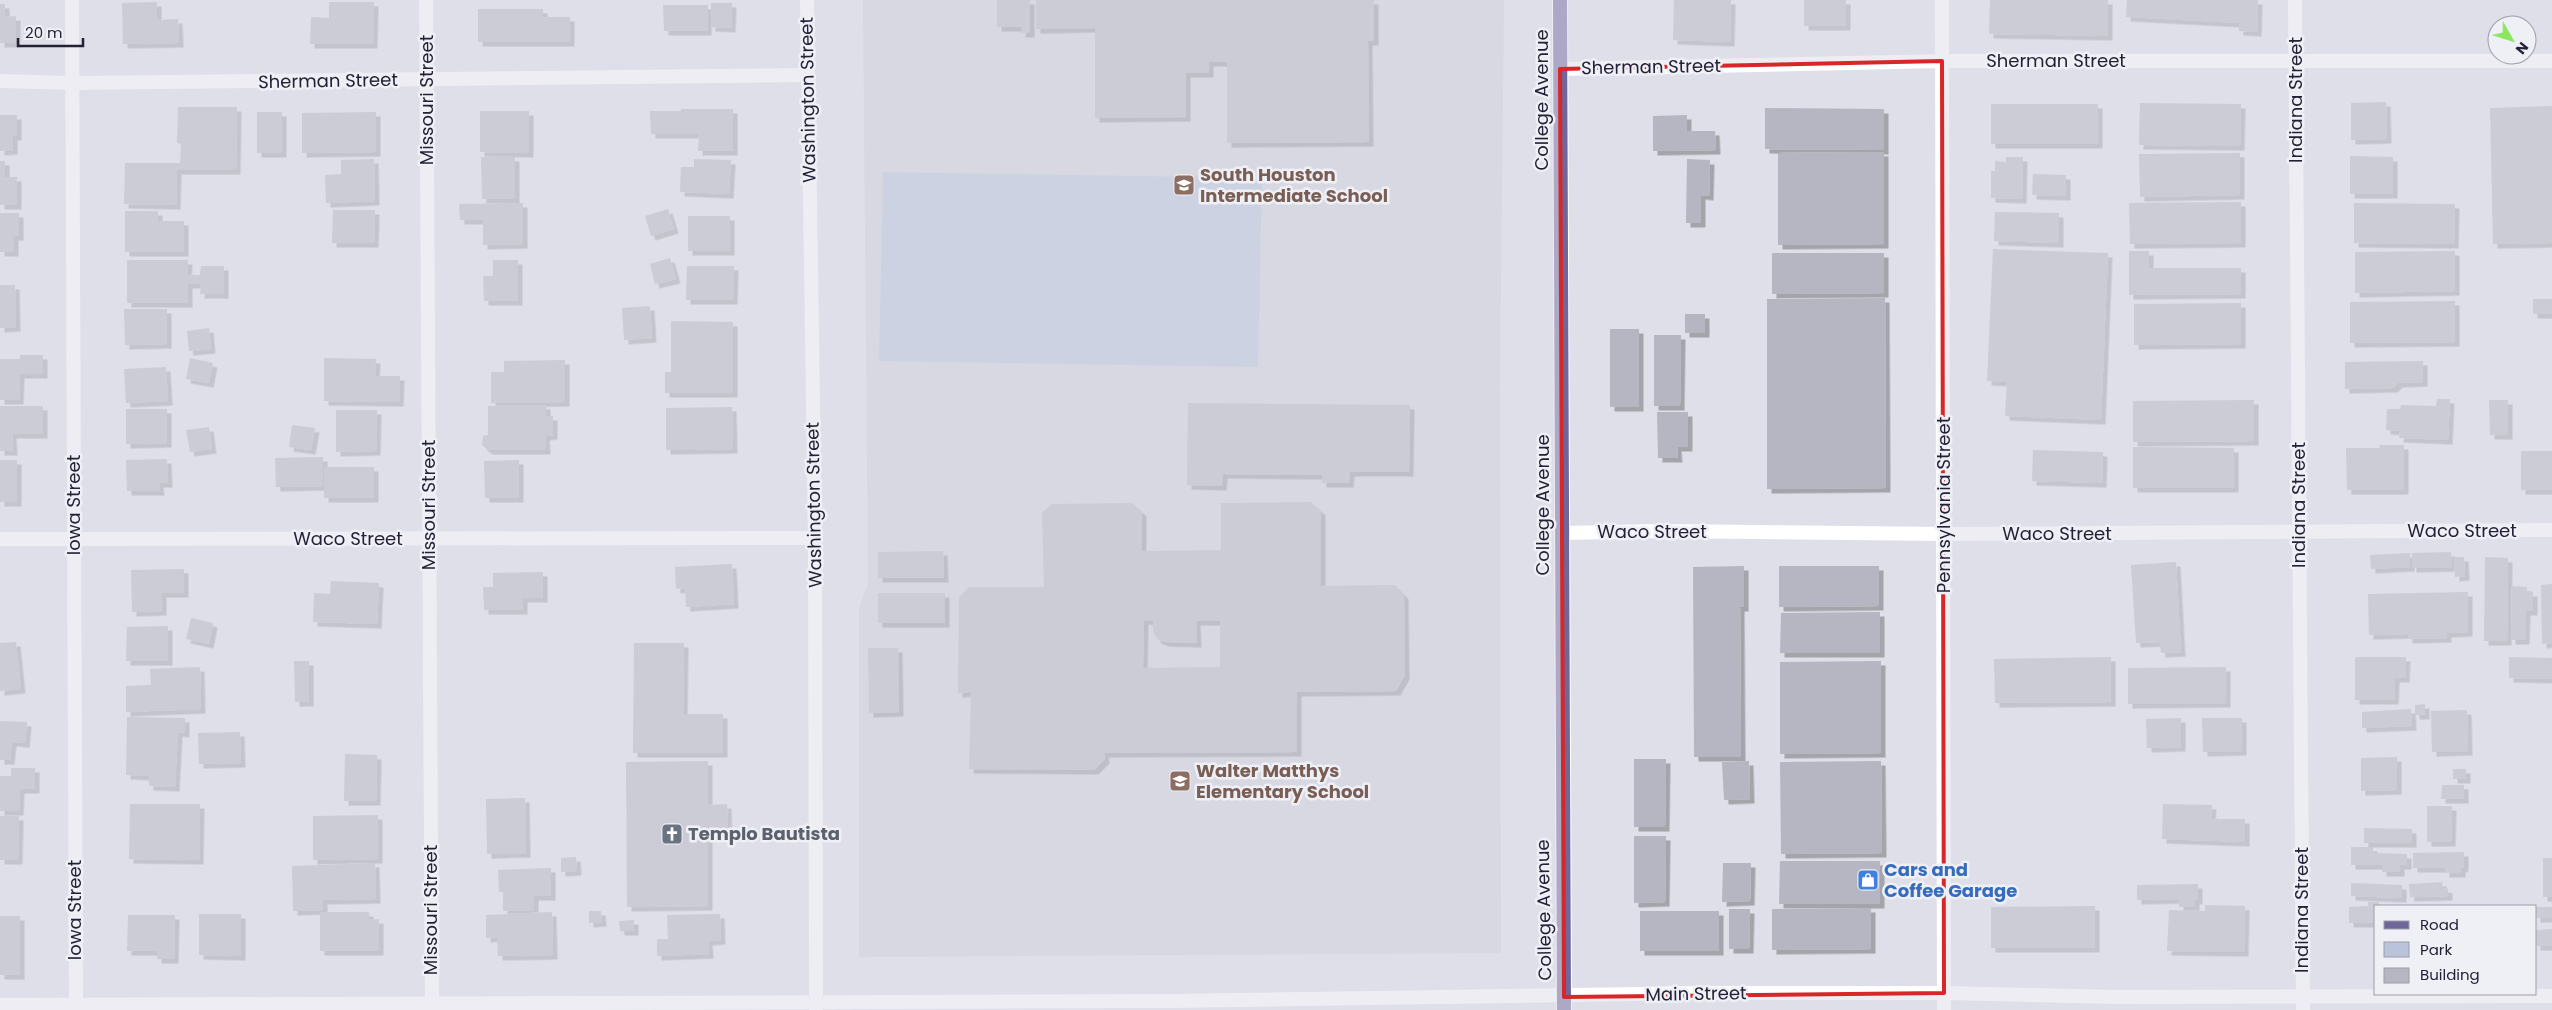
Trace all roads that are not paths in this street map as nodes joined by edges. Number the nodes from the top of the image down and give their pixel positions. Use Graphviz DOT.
graph roads {
  1 [pos="72,0"];
  2 [pos="426,0"];
  3 [pos="807,0"];
  4 [pos="1560,0"];
  5 [pos="1942,0"];
  6 [pos="2295,0"];
  7 [pos="1942,61"];
  8 [pos="2296,61"];
  9 [pos="2552,61"];
  10 [pos="1560,69"];
  11 [pos="807,76"];
  12 [pos="426,80"];
  13 [pos="0,81"];
  14 [pos="72,83"];
  15 [pos="2552,530"];
  16 [pos="2299,532"];
  17 [pos="1562,533"];
  18 [pos="1944,534"];
  19 [pos="429,538"];
  20 [pos="815,538"];
  21 [pos="0,539"];
  22 [pos="74,539"];
  23 [pos="1944,993"];
  24 [pos="2552,996"];
  25 [pos="1564,1003"];
  26 [pos="2303,1003"];
  27 [pos="0,1005"];
  28 [pos="1187,1005"];
  29 [pos="816,1006"];
  30 [pos="432,1007"];
  31 [pos="76,1008"];
  32 [pos="1944,1010"];
  1 -- 14 [label="street, Iowa Street"];
  2 -- 12 [label="street, Missouri Street"];
  3 -- 11 [label="street, Washington Street"];
  4 -- 10 [label="main road, College Avenue"];
  5 -- 7 [label="street, Pennsylvania Street"];
  6 -- 8 [label="street, Indiana Street"];
  7 -- 8 [label="street, Sherman Street"];
  7 -- 10 [label="street, Sherman Street"];
  7 -- 18 [label="street, Pennsylvania Street"];
  8 -- 9 [label="street, Sherman Street"];
  8 -- 16 [label="street, Indiana Street"];
  10 -- 17 [label="main road, College Avenue"];
  11 -- 12 [label="street, Sherman Street"];
  11 -- 20 [label="street, Washington Street"];
  12 -- 14 [label="street, Sherman Street"];
  12 -- 19 [label="street, Missouri Street"];
  13 -- 14 [label="street, Sherman Street"];
  14 -- 22 [label="street, Iowa Street"];
  15 -- 16 [label="street, Waco Street"];
  16 -- 18 [label="street, Waco Street"];
  16 -- 26 [label="street, Indiana Street"];
  17 -- 18 [label="street, Waco Street"];
  17 -- 25 [label="main road, College Avenue"];
  18 -- 23 [label="street, Pennsylvania Street"];
  19 -- 20 [label="street, Waco Street"];
  19 -- 22 [label="street, Waco Street"];
  19 -- 30 [label="street, Missouri Street"];
  20 -- 29 [label="street, Washington Street"];
  21 -- 22 [label="street, Waco Street"];
  22 -- 31 [label="street, Iowa Street"];
  23 -- 25 [label="street, Main Street"];
  23 -- 26 [label="street, Main Street"];
  23 -- 32 [label="street, Pennsylvania Street"];
  24 -- 26 [label="street, Main Street"];
  25 -- 28 [label="street, Main Street"];
  27 -- 31 [label="street, Main Street"];
  28 -- 29 [label="street, Main Street"];
  29 -- 30 [label="street, Main Street"];
  30 -- 31 [label="street, Main Street"];
}
